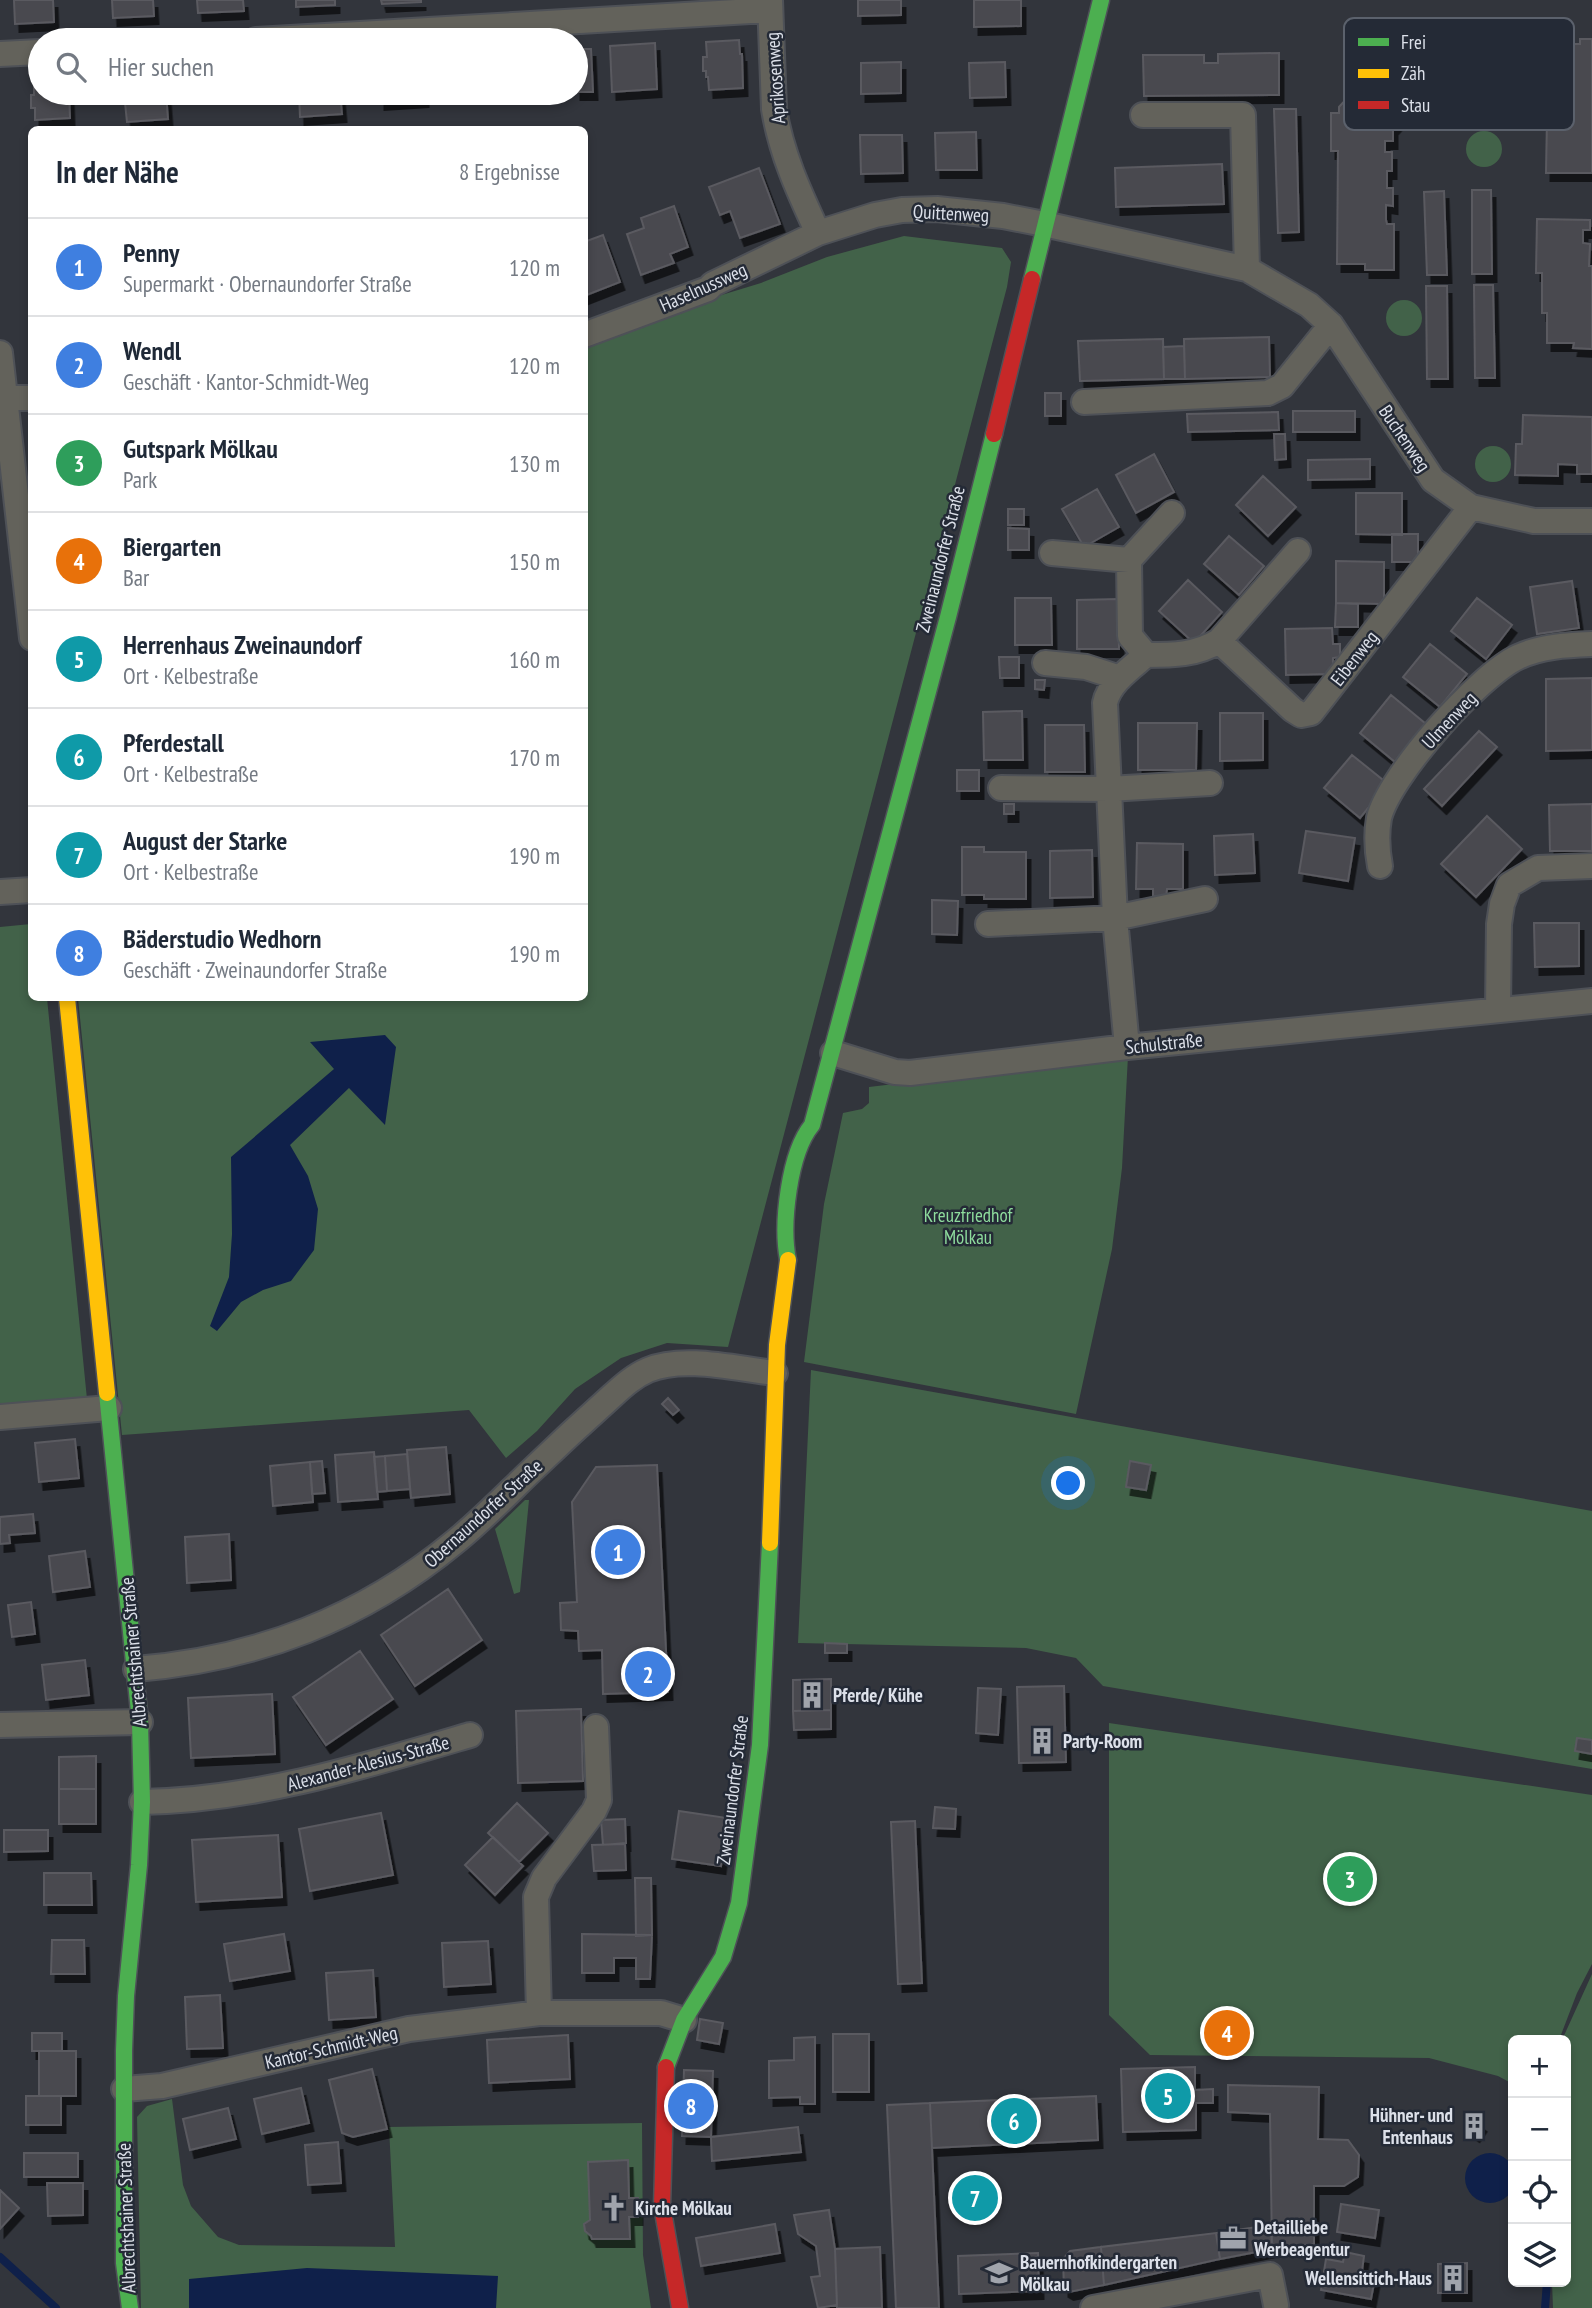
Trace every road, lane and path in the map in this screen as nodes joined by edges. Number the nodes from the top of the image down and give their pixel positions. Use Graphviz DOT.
graph roads {
  1 [pos="1101,0"];
  2 [pos="770,5"];
  3 [pos="645,9"];
  4 [pos="407,28"];
  5 [pos="28,53"];
  6 [pos="0,54"];
  7 [pos="1143,115"];
  8 [pos="1044,224"];
  9 [pos="818,233"];
  10 [pos="1247,269"];
  11 [pos="1331,325"];
  12 [pos="588,334"];
  13 [pos="0,353"];
  14 [pos="3,385"];
  15 [pos="28,396"];
  16 [pos="1084,402"];
  17 [pos="1471,507"];
  18 [pos="1172,513"];
  19 [pos="1592,521"];
  20 [pos="1298,551"];
  21 [pos="1052,553"];
  22 [pos="1129,560"];
  23 [pos="28,603"];
  24 [pos="1219,641"];
  25 [pos="1592,644"];
  26 [pos="1146,655"];
  27 [pos="1045,663"];
  28 [pos="1120,678"];
  29 [pos="1210,783"];
  30 [pos="1001,788"];
  31 [pos="1109,789"];
  32 [pos="1380,866"];
  33 [pos="1592,866"];
  34 [pos="28,890"];
  35 [pos="0,892"];
  36 [pos="1205,899"];
  37 [pos="1115,918"];
  38 [pos="988,924"];
  39 [pos="67,1001"];
  40 [pos="1592,1002"];
  41 [pos="1498,1010"];
  42 [pos="1127,1047"];
  43 [pos="833,1053"];
  44 [pos="812,1125"];
  45 [pos="815,1152"];
  46 [pos="803,1232"];
  47 [pos="788,1259"];
  48 [pos="775,1373"];
  49 [pos="109,1408"];
  50 [pos="0,1417"];
  51 [pos="136,1669"];
  52 [pos="140,1722"];
  53 [pos="0,1725"];
  54 [pos="596,1727"];
  55 [pos="470,1735"];
  56 [pos="142,1802"];
  57 [pos="539,2012"];
  58 [pos="684,2020"];
  59 [pos="124,2090"];
  60 [pos="1276,2305"];
  61 [pos="130,2308"];
  62 [pos="680,2308"];
  63 [pos="1093,2308"];
  1 -- 8 [label="street, Zweinaundorfer Straße"];
  2 -- 3 [label="street"];
  2 -- 9 [label="street, Aprikosenweg"];
  3 -- 4 [label="street"];
  5 -- 6 [label="street"];
  7 -- 10 [label="street"];
  8 -- 9 [label="street, Quittenweg"];
  8 -- 10 [label="street, Buchenweg"];
  8 -- 43 [label="street, Zweinaundorfer Straße"];
  9 -- 12 [label="street, Haselnussweg"];
  10 -- 11 [label="street, Buchenweg"];
  11 -- 16 [label="street"];
  11 -- 17 [label="street, Buchenweg"];
  13 -- 14 [label="street"];
  14 -- 15 [label="street"];
  14 -- 23 [label="street"];
  17 -- 19 [label="street, Buchenweg"];
  17 -- 24 [label="street, Eibenweg"];
  18 -- 22 [label="street"];
  20 -- 24 [label="street"];
  21 -- 22 [label="street"];
  22 -- 26 [label="street"];
  24 -- 26 [label="street"];
  25 -- 32 [label="street, Ulmenweg"];
  26 -- 28 [label="street"];
  27 -- 28 [label="street"];
  28 -- 31 [label="street"];
  29 -- 31 [label="street"];
  30 -- 31 [label="street"];
  31 -- 37 [label="street"];
  33 -- 41 [label="street"];
  34 -- 35 [label="street"];
  36 -- 37 [label="street"];
  37 -- 38 [label="street"];
  37 -- 42 [label="street"];
  39 -- 49 [label="street, Albrechtshainer Straße"];
  40 -- 41 [label="street, Schulstraße"];
  41 -- 42 [label="street, Schulstraße"];
  42 -- 43 [label="street, Schulstraße"];
  43 -- 44 [label="street, Zweinaundorfer Straße"];
  44 -- 45 [label="street, Zweinaundorfer Straße"];
  44 -- 47 [label="street, Zweinaundorfer Straße"];
  46 -- 47 [label="street, Zweinaundorfer Straße"];
  47 -- 48 [label="street, Zweinaundorfer Straße"];
  48 -- 51 [label="street, Obernaundorfer Straße"];
  48 -- 58 [label="street, Zweinaundorfer Straße"];
  49 -- 50 [label="street"];
  49 -- 51 [label="street, Albrechtshainer Straße"];
  51 -- 52 [label="street, Albrechtshainer Straße"];
  52 -- 53 [label="street"];
  52 -- 56 [label="street, Albrechtshainer Straße"];
  54 -- 57 [label="street"];
  55 -- 56 [label="street, Alexander-Alesius-Straße"];
  56 -- 59 [label="street, Albrechtshainer Straße"];
  57 -- 58 [label="street, Kantor-Schmidt-Weg"];
  57 -- 59 [label="street, Kantor-Schmidt-Weg"];
  58 -- 62 [label="street, Zweinaundorfer Straße"];
  59 -- 61 [label="street, Albrechtshainer Straße"];
  60 -- 63 [label="street"];
}
